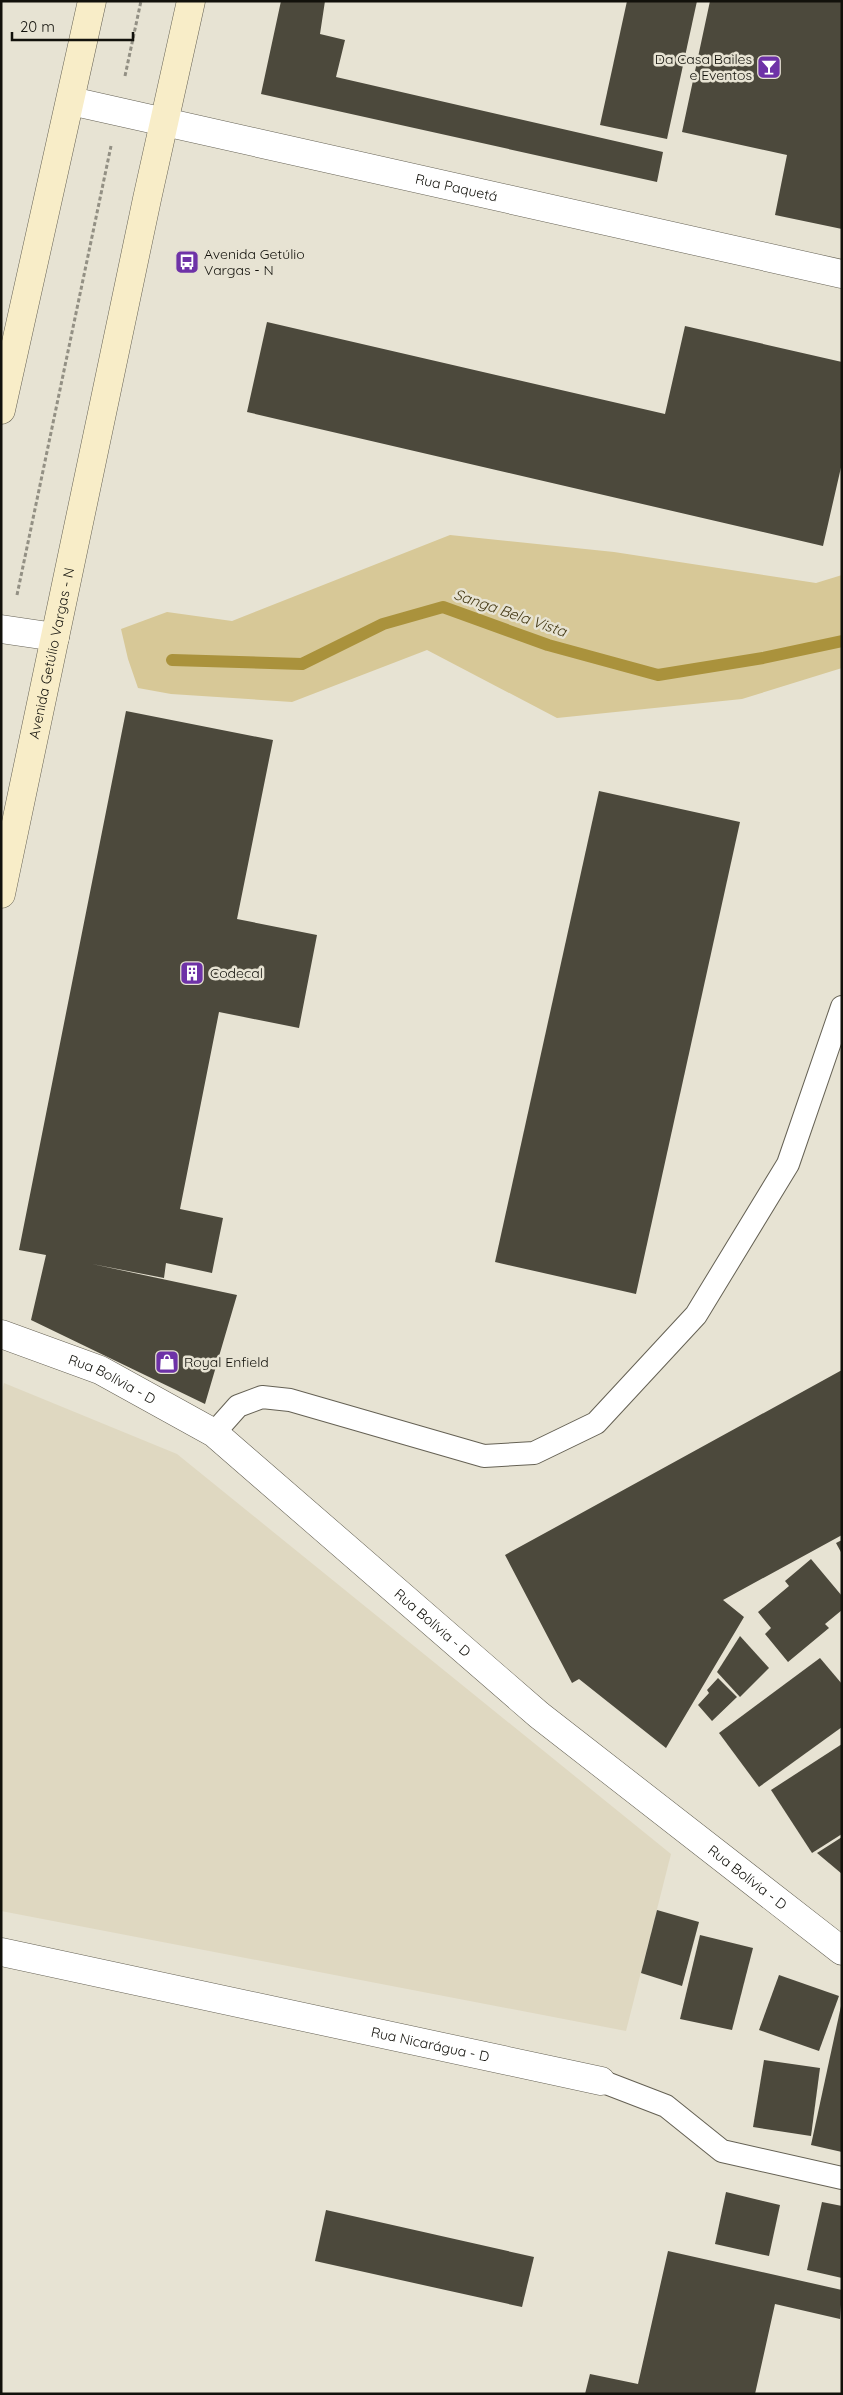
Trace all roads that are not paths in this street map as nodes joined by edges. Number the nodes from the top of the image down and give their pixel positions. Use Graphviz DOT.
graph roads {
  1 [pos="92,1"];
  2 [pos="192,1"];
  3 [pos="71,101"];
  4 [pos="164,122"];
  5 [pos="842,274"];
  6 [pos="1,410"];
  7 [pos="5,630"];
  8 [pos="55,637"];
  9 [pos="1,894"];
  10 [pos="842,1007"];
  11 [pos="1,1334"];
  12 [pos="214,1433"];
  13 [pos="842,1951"];
  14 [pos="1,1952"];
  15 [pos="600,2081"];
  16 [pos="842,2178"];
  1 -- 3 [label="street"];
  2 -- 4 [label="street, Avenida Getúlio Vargas - N"];
  3 -- 4 [label="street, Rua Paquetá"];
  3 -- 6 [label="street"];
  4 -- 5 [label="street, Rua Paquetá"];
  4 -- 8 [label="street, Avenida Getúlio Vargas - N"];
  7 -- 8 [label="street"];
  8 -- 9 [label="street, Avenida Getúlio Vargas - N"];
  10 -- 12 [label="lane"];
  11 -- 12 [label="street, Rua Bolívia - D"];
  12 -- 13 [label="street, Rua Bolívia - D"];
  14 -- 15 [label="street, Rua Nicarágua - D"];
  15 -- 16 [label="lane, Rua Nicarágua - D"];
}
